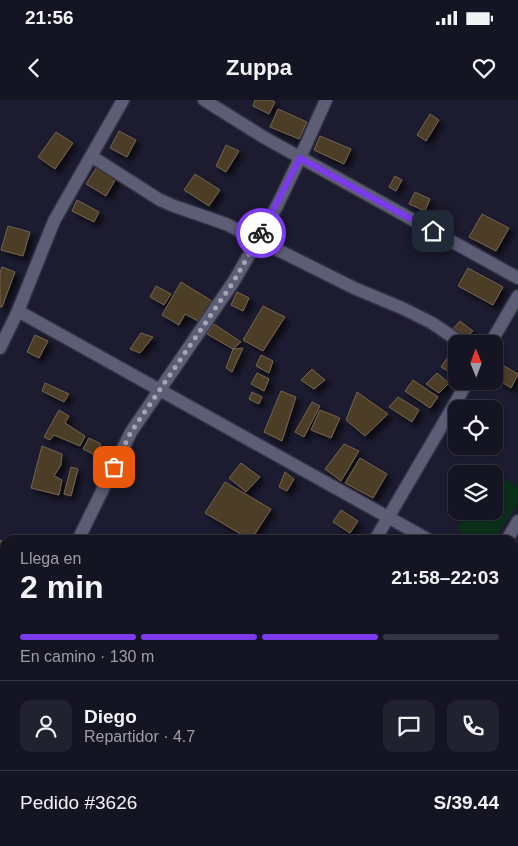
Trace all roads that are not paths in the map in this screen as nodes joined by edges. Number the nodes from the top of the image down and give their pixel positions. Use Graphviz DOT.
graph roads {
  1 [pos="123,100"];
  2 [pos="204,100"];
  3 [pos="326,100"];
  4 [pos="91,156"];
  5 [pos="300,158"];
  6 [pos="257,241"];
  7 [pos="518,278"];
  8 [pos="518,296"];
  9 [pos="18,311"];
  10 [pos="450,335"];
  11 [pos="495,335"];
  12 [pos="0,348"];
  13 [pos="160,390"];
  14 [pos="463,390"];
  15 [pos="388,518"];
  16 [pos="518,521"];
  17 [pos="80,535"];
  18 [pos="378,535"];
  19 [pos="420,535"];
  20 [pos="511,535"];
  1 -- 4 [label="street"];
  2 -- 5 [label="street"];
  3 -- 5 [label="street"];
  4 -- 6 [label="street"];
  4 -- 9 [label="street"];
  5 -- 6 [label="street"];
  5 -- 7 [label="street"];
  6 -- 10 [label="street"];
  6 -- 13 [label="street"];
  8 -- 11 [label="street"];
  9 -- 12 [label="street"];
  9 -- 13 [label="street"];
  13 -- 15 [label="street"];
  13 -- 17 [label="street"];
  14 -- 15 [label="street"];
  15 -- 18 [label="street"];
  15 -- 19 [label="street"];
  16 -- 20 [label="street"];
}
